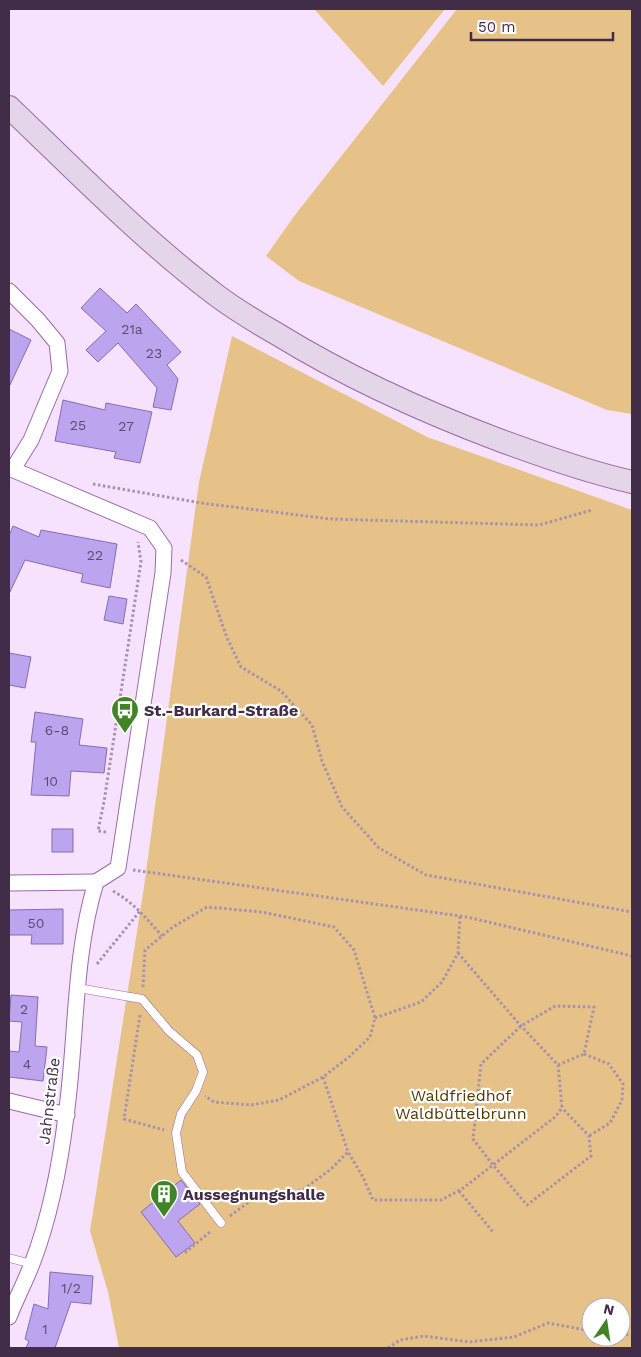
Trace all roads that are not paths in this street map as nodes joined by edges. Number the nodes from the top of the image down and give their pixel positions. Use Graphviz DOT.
graph roads {
  1 [pos="9,107"];
  2 [pos="9,291"];
  3 [pos="11,468"];
  4 [pos="625,480"];
  5 [pos="96,882"];
  6 [pos="9,883"];
  7 [pos="78,988"];
  8 [pos="9,1101"];
  9 [pos="67,1115"];
  10 [pos="221,1223"];
  11 [pos="9,1258"];
  12 [pos="32,1264"];
  13 [pos="9,1316"];
  1 -- 4 [label="main road"];
  2 -- 3 [label="street"];
  3 -- 5 [label="street"];
  5 -- 6 [label="street"];
  5 -- 7 [label="street, Jahnstraße"];
  7 -- 9 [label="street, Jahnstraße"];
  7 -- 10 [label="lane"];
  8 -- 9 [label="street"];
  9 -- 12 [label="street, Jahnstraße"];
  11 -- 12 [label="lane"];
  12 -- 13 [label="street, Jahnstraße"];
}
